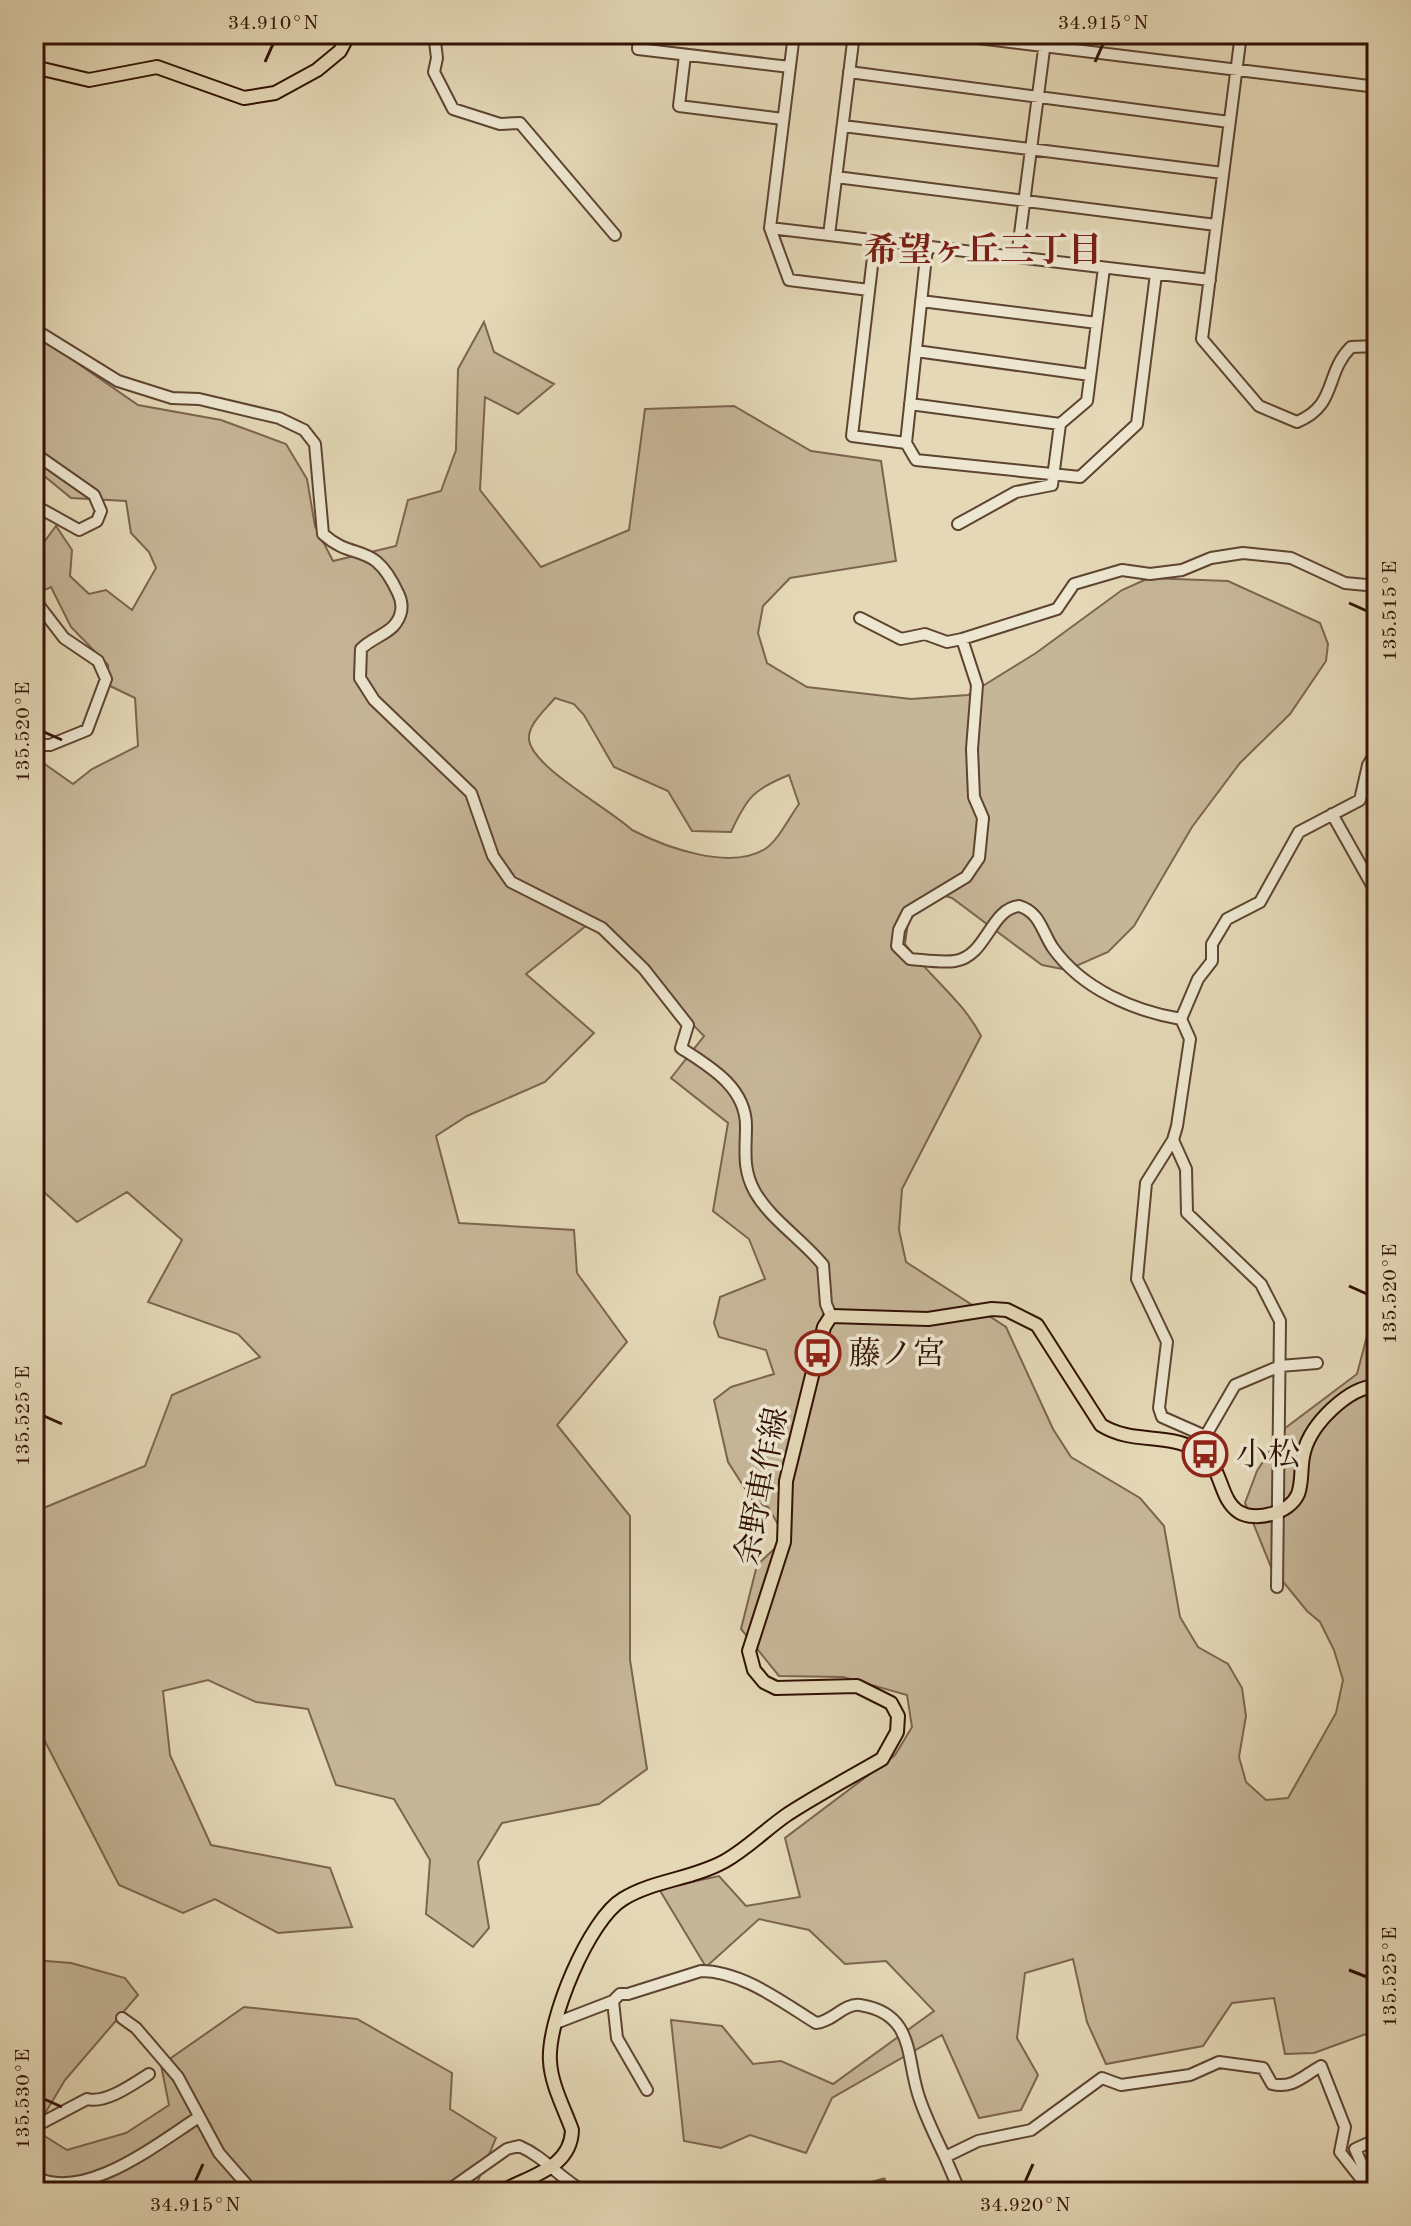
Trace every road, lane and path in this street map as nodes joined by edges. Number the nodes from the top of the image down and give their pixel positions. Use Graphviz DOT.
graph roads {
  1 [pos="349,34"];
  2 [pos="434,34"];
  3 [pos="639,34"];
  4 [pos="794,34"];
  5 [pos="854,34"];
  6 [pos="945,34"];
  7 [pos="1046,34"];
  8 [pos="1241,34"];
  9 [pos="1358,34"];
  10 [pos="1377,35"];
  11 [pos="1045,46"];
  12 [pos="685,55"];
  13 [pos="34,67"];
  14 [pos="790,67"];
  15 [pos="1236,70"];
  16 [pos="849,72"];
  17 [pos="1377,87"];
  18 [pos="1038,97"];
  19 [pos="783,119"];
  20 [pos="1229,122"];
  21 [pos="843,126"];
  22 [pos="1031,149"];
  23 [pos="1223,173"];
  24 [pos="836,177"];
  25 [pos="1025,201"];
  26 [pos="1216,225"];
  27 [pos="770,228"];
  28 [pos="615,235"];
  29 [pos="829,235"];
  30 [pos="875,240"];
  31 [pos="927,247"];
  32 [pos="1017,257"];
  33 [pos="1104,268"];
  34 [pos="1156,274"];
  35 [pos="1210,280"];
  36 [pos="869,290"];
  37 [pos="921,301"];
  38 [pos="1097,323"];
  39 [pos="34,329"];
  40 [pos="1377,346"];
  41 [pos="916,351"];
  42 [pos="1090,375"];
  43 [pos="910,404"];
  44 [pos="1060,424"];
  45 [pos="906,443"];
  46 [pos="34,453"];
  47 [pos="1053,474"];
  48 [pos="34,505"];
  49 [pos="958,524"];
  50 [pos="1377,586"];
  51 [pos="34,599"];
  52 [pos="860,618"];
  53 [pos="962,639"];
  54 [pos="34,745"];
  55 [pos="1377,750"];
  56 [pos="1332,814"];
  57 [pos="1377,894"];
  58 [pos="1181,1019"];
  59 [pos="1173,1140"];
  60 [pos="831,1316"];
  61 [pos="1317,1363"];
  62 [pos="1280,1366"];
  63 [pos="1377,1386"];
  64 [pos="1206,1435"];
  65 [pos="1211,1461"];
  66 [pos="1276,1512"];
  67 [pos="1277,1587"];
  68 [pos="613,2001"];
  69 [pos="122,2018"];
  70 [pos="556,2023"];
  71 [pos="149,2074"];
  72 [pos="647,2090"];
  73 [pos="199,2117"];
  74 [pos="34,2127"];
  75 [pos="1377,2139"];
  76 [pos="945,2157"];
  77 [pos="552,2166"];
  78 [pos="34,2176"];
  79 [pos="1362,2186"];
  80 [pos="253,2192"];
  81 [pos="446,2192"];
  82 [pos="501,2192"];
  83 [pos="585,2192"];
  84 [pos="960,2192"];
  1 -- 13 [label="main road"];
  2 -- 28 [label="street"];
  3 -- 12 [label="street"];
  4 -- 14 [label="street"];
  5 -- 16 [label="street"];
  6 -- 11 [label="street"];
  7 -- 11 [label="street"];
  8 -- 15 [label="street"];
  9 -- 10 [label="street"];
  11 -- 15 [label="street"];
  11 -- 18 [label="street"];
  12 -- 14 [label="street"];
  12 -- 19 [label="street"];
  14 -- 19 [label="street"];
  15 -- 17 [label="street"];
  15 -- 20 [label="street"];
  16 -- 18 [label="street"];
  16 -- 21 [label="street"];
  18 -- 20 [label="street"];
  18 -- 22 [label="street"];
  19 -- 27 [label="street"];
  20 -- 23 [label="street"];
  21 -- 22 [label="street"];
  21 -- 24 [label="street"];
  22 -- 23 [label="street"];
  22 -- 25 [label="street"];
  23 -- 26 [label="street"];
  24 -- 25 [label="street"];
  24 -- 29 [label="street"];
  25 -- 26 [label="street"];
  25 -- 32 [label="street"];
  26 -- 35 [label="street"];
  27 -- 29 [label="street"];
  27 -- 36 [label="street"];
  29 -- 30 [label="street"];
  30 -- 31 [label="street"];
  30 -- 36 [label="street"];
  31 -- 32 [label="street"];
  31 -- 37 [label="street"];
  32 -- 33 [label="street"];
  33 -- 34 [label="street"];
  33 -- 38 [label="street"];
  34 -- 35 [label="street"];
  34 -- 47 [label="street"];
  35 -- 40 [label="street"];
  36 -- 45 [label="street"];
  37 -- 38 [label="street"];
  37 -- 41 [label="street"];
  38 -- 42 [label="street"];
  39 -- 60 [label="street"];
  41 -- 42 [label="street"];
  41 -- 43 [label="street"];
  42 -- 44 [label="street"];
  43 -- 44 [label="street"];
  43 -- 45 [label="street"];
  44 -- 47 [label="street"];
  45 -- 47 [label="street"];
  46 -- 48 [label="street"];
  47 -- 49 [label="street"];
  50 -- 53 [label="street"];
  51 -- 54 [label="street"];
  52 -- 53 [label="street"];
  53 -- 58 [label="street"];
  55 -- 56 [label="street"];
  56 -- 57 [label="street"];
  56 -- 58 [label="street"];
  58 -- 59 [label="street"];
  59 -- 62 [label="street"];
  59 -- 64 [label="street"];
  60 -- 65 [label="main road"];
  60 -- 70 [label="main road, 余野車作線"];
  61 -- 62 [label="street"];
  62 -- 64 [label="street"];
  62 -- 66 [label="street"];
  63 -- 66 [label="main road"];
  64 -- 65 [label="street"];
  65 -- 66 [label="main road"];
  66 -- 67 [label="street"];
  68 -- 70 [label="street"];
  68 -- 72 [label="street"];
  68 -- 76 [label="street"];
  69 -- 73 [label="street"];
  70 -- 77 [label="main road, 余野車作線"];
  71 -- 74 [label="street"];
  73 -- 78 [label="street"];
  73 -- 80 [label="street"];
  75 -- 79 [label="street"];
  76 -- 79 [label="street"];
  76 -- 84 [label="street"];
  77 -- 81 [label="street"];
  77 -- 82 [label="main road"];
  77 -- 83 [label="street"];
}
